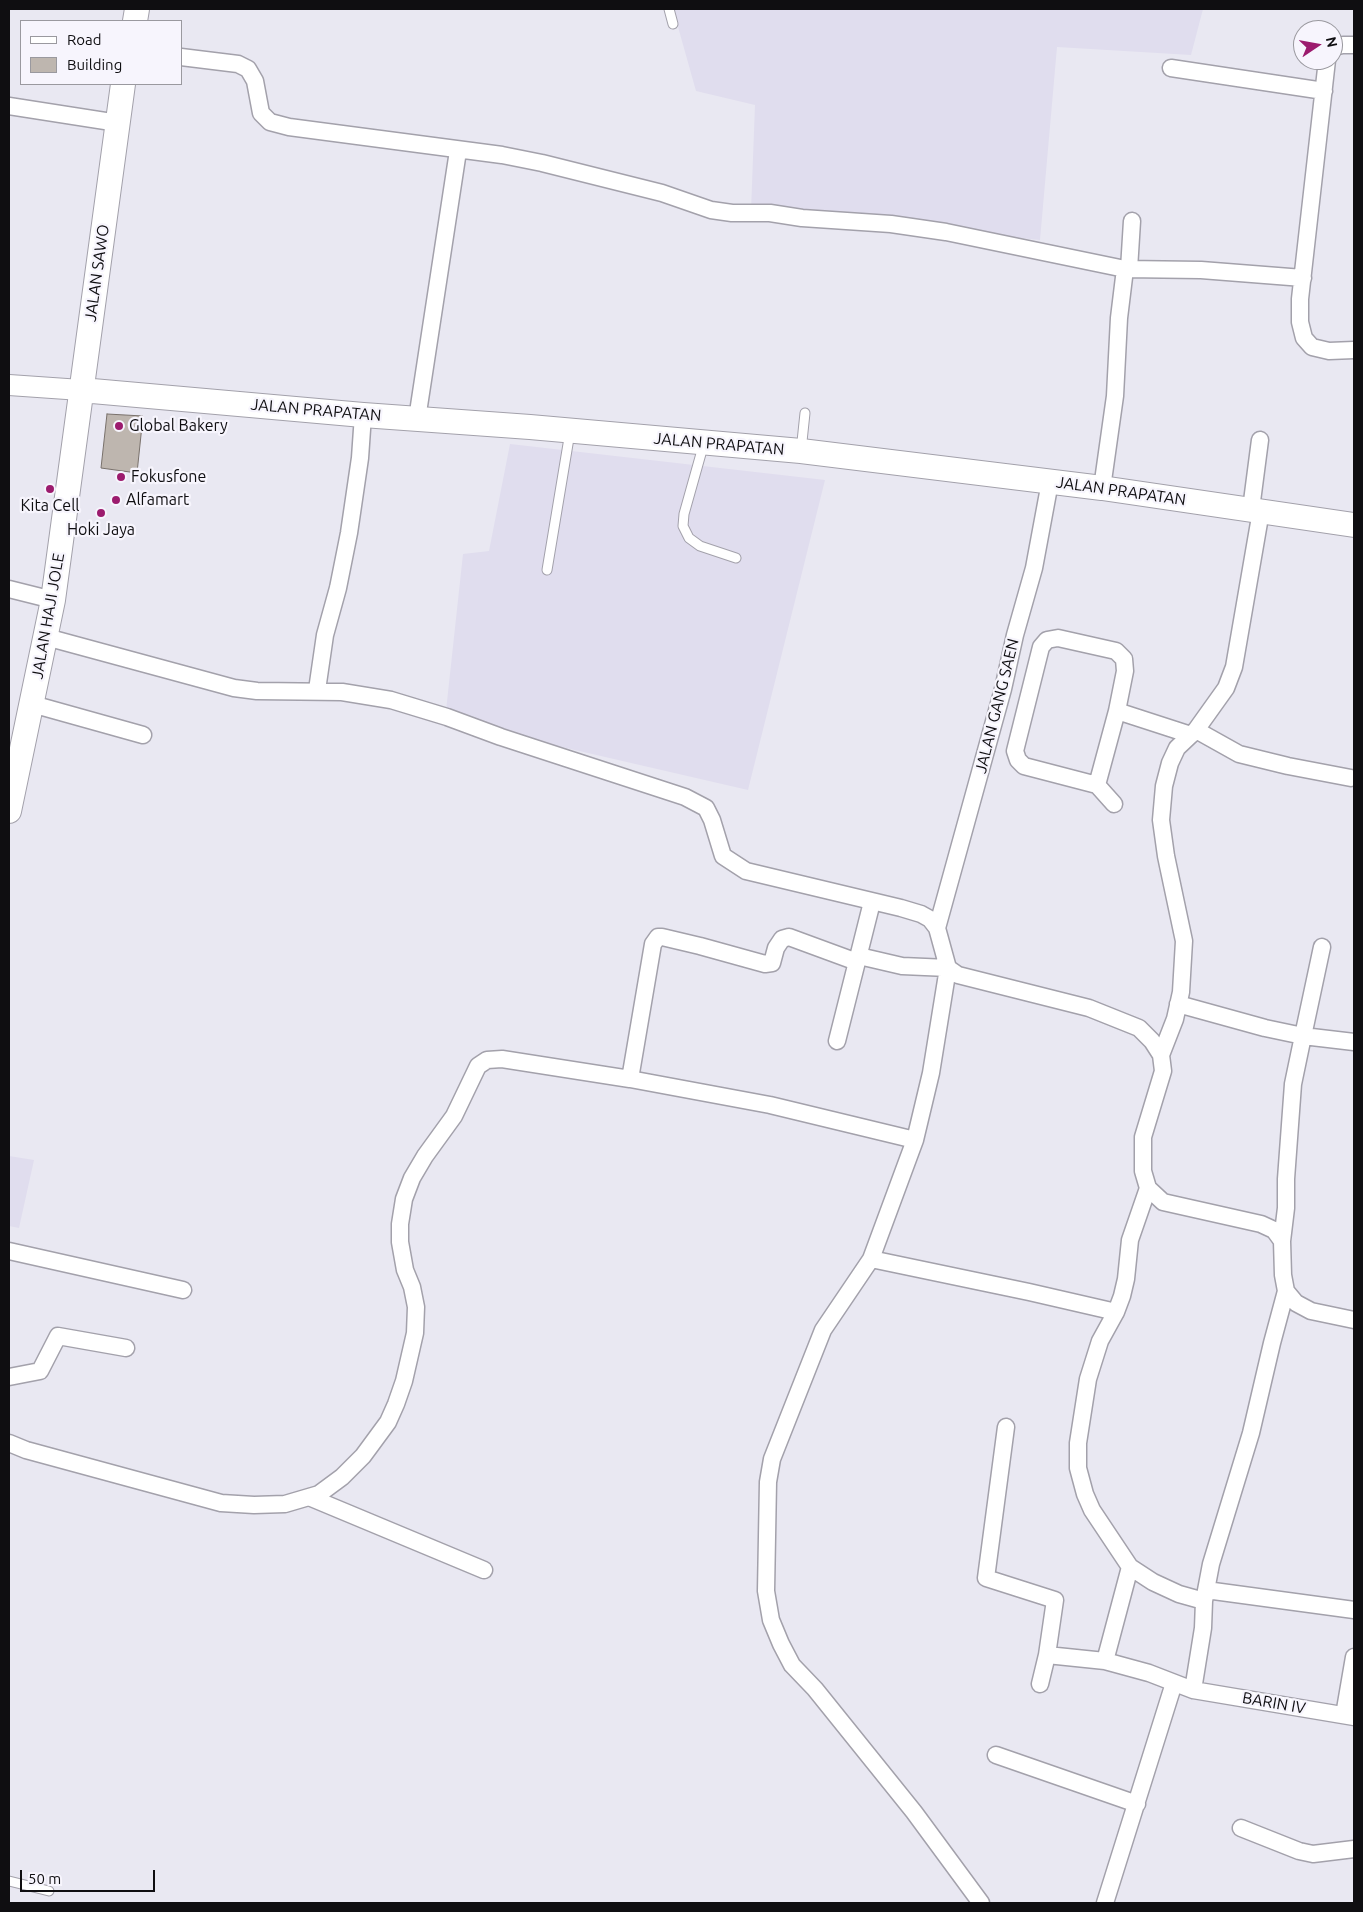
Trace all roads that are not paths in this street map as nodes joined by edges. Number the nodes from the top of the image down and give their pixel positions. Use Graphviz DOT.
graph roads {
  1 [pos="669,9"];
  2 [pos="673,24"];
  3 [pos="182,57"];
  4 [pos="1171,68"];
  5 [pos="1326,70"];
  6 [pos="123,85"];
  7 [pos="1324,91"];
  8 [pos="9,106"];
  9 [pos="118,122"];
  10 [pos="458,151"];
  11 [pos="1132,221"];
  12 [pos="1127,269"];
  13 [pos="1303,278"];
  14 [pos="1354,350"];
  15 [pos="9,385"];
  16 [pos="81,390"];
  17 [pos="805,413"];
  18 [pos="363,415"];
  19 [pos="417,418"];
  20 [pos="570,431"];
  21 [pos="1260,440"];
  22 [pos="704,442"];
  23 [pos="801,451"];
  24 [pos="1050,482"];
  25 [pos="1102,488"];
  26 [pos="1256,510"];
  27 [pos="1354,525"];
  28 [pos="736,558"];
  29 [pos="546,570"];
  30 [pos="9,589"];
  31 [pos="53,600"];
  32 [pos="46,637"];
  33 [pos="317,690"];
  34 [pos="32,704"];
  35 [pos="1117,711"];
  36 [pos="1193,732"];
  37 [pos="143,735"];
  38 [pos="1351,778"];
  39 [pos="12,785"];
  40 [pos="1097,785"];
  41 [pos="1114,804"];
  42 [pos="9,811"];
  43 [pos="872,902"];
  44 [pos="937,928"];
  45 [pos="1322,947"];
  46 [pos="858,959"];
  47 [pos="948,968"];
  48 [pos="1178,1004"];
  49 [pos="1302,1036"];
  50 [pos="838,1041"];
  51 [pos="1354,1042"];
  52 [pos="1161,1055"];
  53 [pos="630,1079"];
  54 [pos="915,1140"];
  55 [pos="1148,1188"];
  56 [pos="1282,1241"];
  57 [pos="9,1251"];
  58 [pos="871,1259"];
  59 [pos="184,1290"];
  60 [pos="1286,1291"];
  61 [pos="1116,1312"];
  62 [pos="1354,1320"];
  63 [pos="126,1348"];
  64 [pos="9,1377"];
  65 [pos="1006,1427"];
  66 [pos="9,1443"];
  67 [pos="309,1497"];
  68 [pos="1130,1567"];
  69 [pos="484,1570"];
  70 [pos="1205,1596"];
  71 [pos="1354,1610"];
  72 [pos="1047,1655"];
  73 [pos="1354,1658"];
  74 [pos="1105,1661"];
  75 [pos="1174,1683"];
  76 [pos="1040,1684"];
  77 [pos="1194,1690"];
  78 [pos="1349,1716"];
  79 [pos="996,1755"];
  80 [pos="1137,1804"];
  81 [pos="1241,1828"];
  82 [pos="1354,1849"];
  83 [pos="9,1881"];
  84 [pos="48,1891"];
  85 [pos="981,1903"];
  86 [pos="1105,1903"];
  1 -- 2 [label="lane"];
  3 -- 10 [label="street"];
  4 -- 7 [label="street"];
  5 -- 7 [label="street"];
  6 -- 9 [label="main road, JALAN SAWO"];
  7 -- 13 [label="street"];
  8 -- 9 [label="street"];
  9 -- 16 [label="main road, JALAN SAWO"];
  10 -- 12 [label="street"];
  10 -- 19 [label="street"];
  11 -- 12 [label="street"];
  12 -- 13 [label="street"];
  12 -- 25 [label="street"];
  13 -- 14 [label="street"];
  15 -- 16 [label="street"];
  16 -- 18 [label="main road, JALAN PRAPATAN"];
  16 -- 31 [label="main road, JALAN HAJI JOLE"];
  17 -- 23 [label="lane"];
  18 -- 19 [label="main road, JALAN PRAPATAN"];
  18 -- 33 [label="street"];
  19 -- 20 [label="main road, JALAN PRAPATAN"];
  20 -- 22 [label="main road, JALAN PRAPATAN"];
  20 -- 29 [label="lane"];
  21 -- 26 [label="street"];
  22 -- 23 [label="main road, JALAN PRAPATAN"];
  22 -- 28 [label="lane"];
  23 -- 24 [label="main road, JALAN PRAPATAN"];
  24 -- 25 [label="main road, JALAN PRAPATAN"];
  24 -- 44 [label="street, JALAN GANG SAEN"];
  25 -- 26 [label="main road, JALAN PRAPATAN"];
  26 -- 27 [label="main road, JALAN PRAPATAN"];
  26 -- 36 [label="street"];
  30 -- 31 [label="street"];
  31 -- 32 [label="main road, JALAN HAJI JOLE"];
  32 -- 33 [label="street"];
  32 -- 34 [label="main road, JALAN HAJI JOLE"];
  33 -- 43 [label="street"];
  34 -- 37 [label="street"];
  34 -- 39 [label="main road, JALAN HAJI JOLE"];
  35 -- 36 [label="street"];
  35 -- 40 [label="street"];
  35 -- 40 [label="street"];
  36 -- 38 [label="street"];
  36 -- 48 [label="street"];
  39 -- 42 [label="main road, JALAN HAJI JOLE"];
  40 -- 41 [label="street"];
  43 -- 44 [label="street"];
  43 -- 46 [label="street"];
  44 -- 47 [label="street"];
  45 -- 49 [label="street"];
  46 -- 47 [label="street"];
  46 -- 50 [label="street"];
  46 -- 53 [label="street"];
  47 -- 52 [label="street"];
  47 -- 54 [label="street"];
  48 -- 49 [label="street"];
  48 -- 52 [label="street"];
  49 -- 51 [label="street"];
  49 -- 56 [label="street"];
  52 -- 55 [label="street"];
  53 -- 54 [label="street"];
  53 -- 67 [label="street"];
  54 -- 58 [label="street"];
  55 -- 56 [label="street"];
  55 -- 61 [label="street"];
  56 -- 60 [label="street"];
  57 -- 59 [label="street"];
  58 -- 61 [label="street"];
  58 -- 85 [label="street"];
  60 -- 62 [label="street"];
  60 -- 70 [label="street"];
  61 -- 68 [label="street"];
  63 -- 64 [label="street"];
  65 -- 72 [label="street"];
  66 -- 67 [label="street"];
  67 -- 69 [label="street"];
  68 -- 70 [label="street"];
  68 -- 74 [label="street"];
  70 -- 71 [label="street"];
  70 -- 77 [label="street"];
  72 -- 74 [label="street, BARIN IV"];
  72 -- 76 [label="street"];
  73 -- 78 [label="street"];
  74 -- 75 [label="street, BARIN IV"];
  75 -- 77 [label="street, BARIN IV"];
  75 -- 80 [label="street"];
  77 -- 78 [label="street, BARIN IV"];
  79 -- 80 [label="street"];
  80 -- 86 [label="street"];
  81 -- 82 [label="street"];
  83 -- 84 [label="lane"];
}
